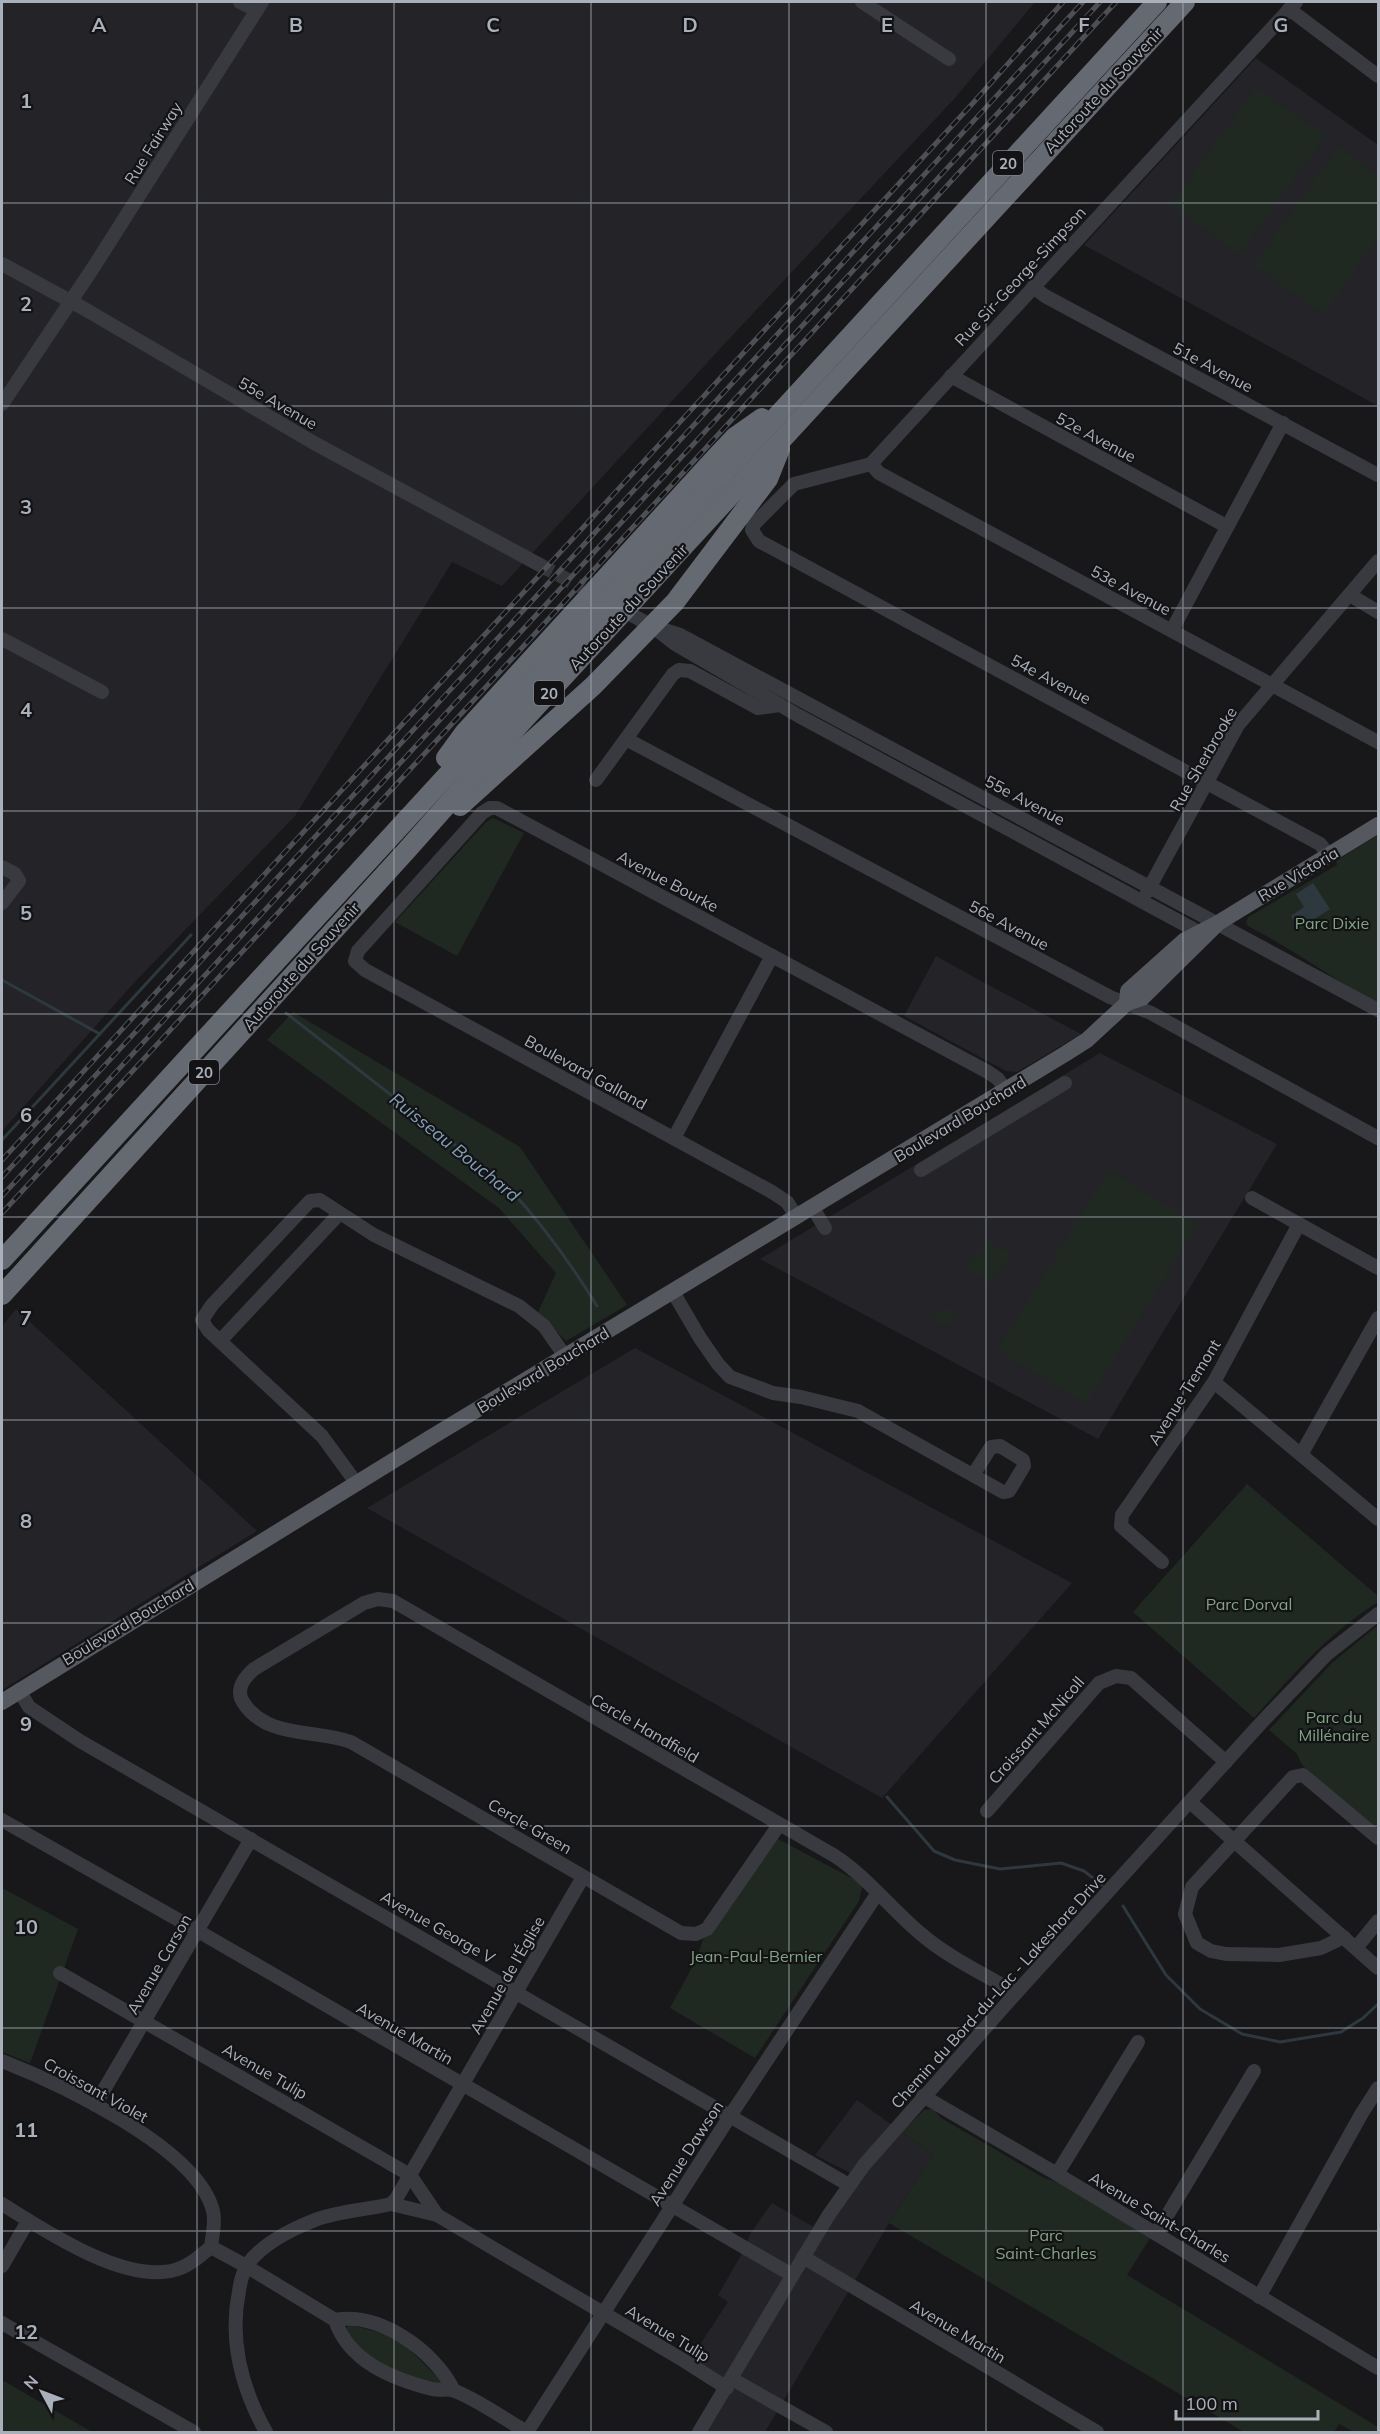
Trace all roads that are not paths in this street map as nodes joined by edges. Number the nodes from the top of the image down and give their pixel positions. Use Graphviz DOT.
graph roads {
  1 [pos="240,2"];
  2 [pos="862,2"];
  3 [pos="1157,2"];
  4 [pos="1185,2"];
  5 [pos="1292,5"];
  6 [pos="259,6"];
  7 [pos="949,59"];
  8 [pos="1378,76"];
  9 [pos="2,264"];
  10 [pos="1033,287"];
  11 [pos="70,301"];
  12 [pos="951,376"];
  13 [pos="796,394"];
  14 [pos="2,404"];
  15 [pos="1283,423"];
  16 [pos="784,436"];
  17 [pos="871,464"];
  18 [pos="1378,475"];
  19 [pos="1226,526"];
  20 [pos="1378,561"];
  21 [pos="540,565"];
  22 [pos="588,591"];
  23 [pos="1350,594"];
  24 [pos="1378,612"];
  25 [pos="652,626"];
  26 [pos="1172,630"];
  27 [pos="2,639"];
  28 [pos="1272,685"];
  29 [pos="102,692"];
  30 [pos="780,705"];
  31 [pos="626,739"];
  32 [pos="1378,742"];
  33 [pos="596,780"];
  34 [pos="1207,782"];
  35 [pos="1378,825"];
  36 [pos="383,843"];
  37 [pos="407,850"];
  38 [pos="1329,855"];
  39 [pos="2,867"];
  40 [pos="1150,886"];
  41 [pos="1142,901"];
  42 [pos="2,903"];
  43 [pos="1218,923"];
  44 [pos="1203,934"];
  45 [pos="772,956"];
  46 [pos="355,961"];
  47 [pos="1127,1003"];
  48 [pos="1378,1010"];
  49 [pos="1087,1040"];
  50 [pos="1065,1083"];
  51 [pos="1013,1086"];
  52 [pos="1033,1103"];
  53 [pos="674,1138"];
  54 [pos="1378,1138"];
  55 [pos="921,1170"];
  56 [pos="1252,1198"];
  57 [pos="813,1208"];
  58 [pos="339,1214"];
  59 [pos="797,1217"];
  60 [pos="1299,1224"];
  61 [pos="825,1228"];
  62 [pos="2,1260"];
  63 [pos="1378,1268"];
  64 [pos="673,1292"];
  65 [pos="2,1296"];
  66 [pos="1378,1318"];
  67 [pos="220,1341"];
  68 [pos="565,1356"];
  69 [pos="1214,1382"];
  70 [pos="1302,1454"];
  71 [pos="973,1474"];
  72 [pos="357,1484"];
  73 [pos="1378,1519"];
  74 [pos="1162,1562"];
  75 [pos="1378,1614"];
  76 [pos="243,1682"];
  77 [pos="19,1690"];
  78 [pos="2,1702"];
  79 [pos="1226,1762"];
  80 [pos="1190,1802"];
  81 [pos="987,1811"];
  82 [pos="2,1820"];
  83 [pos="779,1825"];
  84 [pos="1378,1838"];
  85 [pos="251,1839"];
  86 [pos="1234,1841"];
  87 [pos="583,1876"];
  88 [pos="877,1894"];
  89 [pos="1378,1922"];
  90 [pos="198,1931"];
  91 [pos="1344,1937"];
  92 [pos="1356,1948"];
  93 [pos="1378,1968"];
  94 [pos="60,1972"];
  95 [pos="517,1991"];
  96 [pos="1016,1993"];
  97 [pos="145,2020"];
  98 [pos="1138,2042"];
  99 [pos="2,2061"];
  100 [pos="1254,2071"];
  101 [pos="462,2085"];
  102 [pos="1378,2088"];
  103 [pos="923,2097"];
  104 [pos="95,2105"];
  105 [pos="730,2115"];
  106 [pos="1057,2174"];
  107 [pos="410,2175"];
  108 [pos="849,2185"];
  109 [pos="2,2204"];
  110 [pos="391,2204"];
  111 [pos="672,2206"];
  112 [pos="437,2215"];
  113 [pos="28,2221"];
  114 [pos="1156,2234"];
  115 [pos="211,2247"];
  116 [pos="803,2257"];
  117 [pos="2,2266"];
  118 [pos="246,2266"];
  119 [pos="792,2275"];
  120 [pos="1259,2297"];
  121 [pos="604,2314"];
  122 [pos="335,2320"];
  123 [pos="2,2323"];
  124 [pos="1378,2368"];
  125 [pos="729,2383"];
  126 [pos="453,2390"];
  127 [pos="194,2433"];
  128 [pos="266,2433"];
  129 [pos="527,2433"];
  130 [pos="699,2433"];
  131 [pos="826,2433"];
  132 [pos="1097,2433"];
  1 -- 6 [label="street"];
  2 -- 7 [label="street"];
  3 -- 13 [label="highway, Autoroute du Souvenir / 20"];
  4 -- 16 [label="highway, Autoroute du Souvenir / 20"];
  5 -- 8 [label="street"];
  5 -- 10 [label="street, Rue Sir-George-Simpson"];
  6 -- 11 [label="street, Rue Fairway"];
  9 -- 11 [label="street, 55e Avenue"];
  10 -- 12 [label="street, Rue Sir-George-Simpson"];
  10 -- 15 [label="street, 51e Avenue"];
  11 -- 14 [label="street, Rue Fairway"];
  11 -- 21 [label="street, 55e Avenue"];
  12 -- 17 [label="street, Rue Sir-George-Simpson"];
  12 -- 19 [label="street, 52e Avenue"];
  13 -- 22 [label="highway"];
  13 -- 36 [label="highway, Autoroute du Souvenir / 20"];
  15 -- 18 [label="street, 51e Avenue"];
  15 -- 19 [label="street"];
  16 -- 25 [label="highway"];
  16 -- 37 [label="highway, Autoroute du Souvenir / 20"];
  17 -- 26 [label="street, 53e Avenue"];
  17 -- 34 [label="street, 54e Avenue"];
  19 -- 26 [label="street"];
  20 -- 23 [label="street, Rue Sherbrooke"];
  22 -- 25 [label="street, 55e Avenue"];
  22 -- 36 [label="highway"];
  23 -- 24 [label="street"];
  23 -- 28 [label="street, Rue Sherbrooke"];
  25 -- 30 [label="street, 55e Avenue"];
  25 -- 37 [label="highway"];
  25 -- 40 [label="street, 55e Avenue"];
  26 -- 28 [label="street, 53e Avenue"];
  27 -- 29 [label="street"];
  28 -- 32 [label="street, 53e Avenue"];
  28 -- 34 [label="street, Rue Sherbrooke"];
  30 -- 31 [label="street, 55e Avenue"];
  30 -- 41 [label="street, 55e Avenue"];
  31 -- 33 [label="street"];
  31 -- 47 [label="street, 56e Avenue"];
  34 -- 38 [label="street, 54e Avenue"];
  34 -- 40 [label="street, Rue Sherbrooke"];
  35 -- 38 [label="main road, Rue Victoria"];
  36 -- 62 [label="highway, Autoroute du Souvenir / 20"];
  37 -- 65 [label="highway, Autoroute du Souvenir / 20"];
  38 -- 43 [label="main road, Rue Victoria"];
  39 -- 42 [label="street"];
  40 -- 41 [label="street, Rue Sherbrooke"];
  40 -- 43 [label="street, 55e Avenue"];
  41 -- 44 [label="street, 55e Avenue"];
  43 -- 44 [label="main road, Rue Victoria"];
  43 -- 48 [label="street, 55e Avenue"];
  44 -- 47 [label="main road, Rue Victoria"];
  45 -- 46 [label="street, Avenue Bourke"];
  45 -- 51 [label="street, Avenue Bourke"];
  45 -- 53 [label="street"];
  46 -- 53 [label="street, Boulevard Galland"];
  47 -- 49 [label="main road, Rue Victoria"];
  47 -- 54 [label="street, 56e Avenue"];
  49 -- 51 [label="main road, Boulevard Bouchard"];
  50 -- 52 [label="street"];
  51 -- 52 [label="street, Avenue Bourke"];
  51 -- 57 [label="main road, Boulevard Bouchard"];
  52 -- 55 [label="street"];
  53 -- 59 [label="street, Boulevard Galland"];
  56 -- 60 [label="street"];
  57 -- 59 [label="main road, Boulevard Bouchard"];
  57 -- 61 [label="street"];
  58 -- 67 [label="street"];
  58 -- 67 [label="street"];
  58 -- 68 [label="street"];
  59 -- 64 [label="main road, Boulevard Bouchard"];
  60 -- 63 [label="street"];
  60 -- 69 [label="street, Avenue Tremont"];
  64 -- 68 [label="main road, Boulevard Bouchard"];
  64 -- 71 [label="street"];
  66 -- 70 [label="street"];
  67 -- 72 [label="street"];
  68 -- 72 [label="main road, Boulevard Bouchard"];
  69 -- 70 [label="street"];
  69 -- 74 [label="street, Avenue Tremont"];
  70 -- 73 [label="street"];
  72 -- 77 [label="main road, Boulevard Bouchard"];
  75 -- 79 [label="street, Chemin du Bord-du-Lac - Lakeshore Drive"];
  76 -- 83 [label="street, Cercle Handfield"];
  76 -- 87 [label="street, Cercle Green"];
  77 -- 78 [label="main road, Boulevard Bouchard"];
  77 -- 85 [label="street, Avenue George V"];
  79 -- 80 [label="street, Chemin du Bord-du-Lac - Lakeshore Drive"];
  79 -- 81 [label="street, Croissant McNicoll"];
  80 -- 86 [label="street"];
  80 -- 96 [label="street, Chemin du Bord-du-Lac - Lakeshore Drive"];
  82 -- 90 [label="street, Avenue Martin"];
  83 -- 87 [label="street, Cercle Green"];
  83 -- 88 [label="street, Cercle Handfield"];
  84 -- 86 [label="street"];
  85 -- 90 [label="street, Avenue Carson"];
  85 -- 95 [label="street, Avenue George V"];
  86 -- 91 [label="street"];
  86 -- 91 [label="street"];
  87 -- 95 [label="street, Avenue de l'Église"];
  88 -- 96 [label="street, Cercle Handfield"];
  88 -- 105 [label="street, Avenue Dawson"];
  89 -- 92 [label="street"];
  90 -- 97 [label="street, Avenue Carson"];
  90 -- 101 [label="street, Avenue Martin"];
  91 -- 92 [label="street"];
  92 -- 93 [label="street"];
  94 -- 97 [label="street, Avenue Tulip"];
  95 -- 101 [label="street, Avenue de l'Église"];
  95 -- 105 [label="street, Avenue George V"];
  96 -- 103 [label="street, Chemin du Bord-du-Lac - Lakeshore Drive"];
  97 -- 104 [label="street, Avenue Carson"];
  97 -- 107 [label="street, Avenue Tulip"];
  98 -- 106 [label="street"];
  99 -- 104 [label="street, Croissant Violet"];
  100 -- 114 [label="street"];
  101 -- 107 [label="street, Avenue de l'Église"];
  101 -- 111 [label="street, Avenue Martin"];
  102 -- 120 [label="street"];
  103 -- 106 [label="street, Avenue Saint-Charles"];
  103 -- 108 [label="street, Chemin du Bord-du-Lac - Lakeshore Drive"];
  104 -- 115 [label="street, Croissant Violet"];
  105 -- 108 [label="street, Avenue George V"];
  105 -- 111 [label="street, Avenue Dawson"];
  106 -- 114 [label="street, Avenue Saint-Charles"];
  107 -- 110 [label="street, Avenue de l'Église"];
  107 -- 112 [label="street, Avenue Tulip"];
  108 -- 116 [label="street, Chemin du Bord-du-Lac - Lakeshore Drive"];
  109 -- 113 [label="street"];
  110 -- 112 [label="street, Avenue Tulip"];
  110 -- 118 [label="street"];
  111 -- 119 [label="street, Avenue Martin"];
  111 -- 121 [label="street, Avenue Dawson"];
  112 -- 121 [label="street, Avenue Tulip"];
  113 -- 115 [label="street"];
  113 -- 117 [label="street"];
  114 -- 120 [label="street, Avenue Saint-Charles"];
  115 -- 118 [label="street"];
  116 -- 119 [label="street, Chemin du Bord-du-Lac - Lakeshore Drive"];
  116 -- 132 [label="street, Avenue Martin"];
  118 -- 122 [label="street"];
  118 -- 128 [label="street"];
  119 -- 125 [label="street, Chemin du Bord-du-Lac - Lakeshore Drive"];
  120 -- 124 [label="street, Avenue Saint-Charles"];
  121 -- 125 [label="street, Avenue Tulip"];
  121 -- 129 [label="street, Avenue Dawson"];
  122 -- 126 [label="street"];
  122 -- 126 [label="street"];
  123 -- 127 [label="street"];
  125 -- 130 [label="street, Chemin du Bord-du-Lac - Lakeshore Drive"];
  125 -- 131 [label="street, Avenue Tulip"];
  126 -- 129 [label="street"];
}
